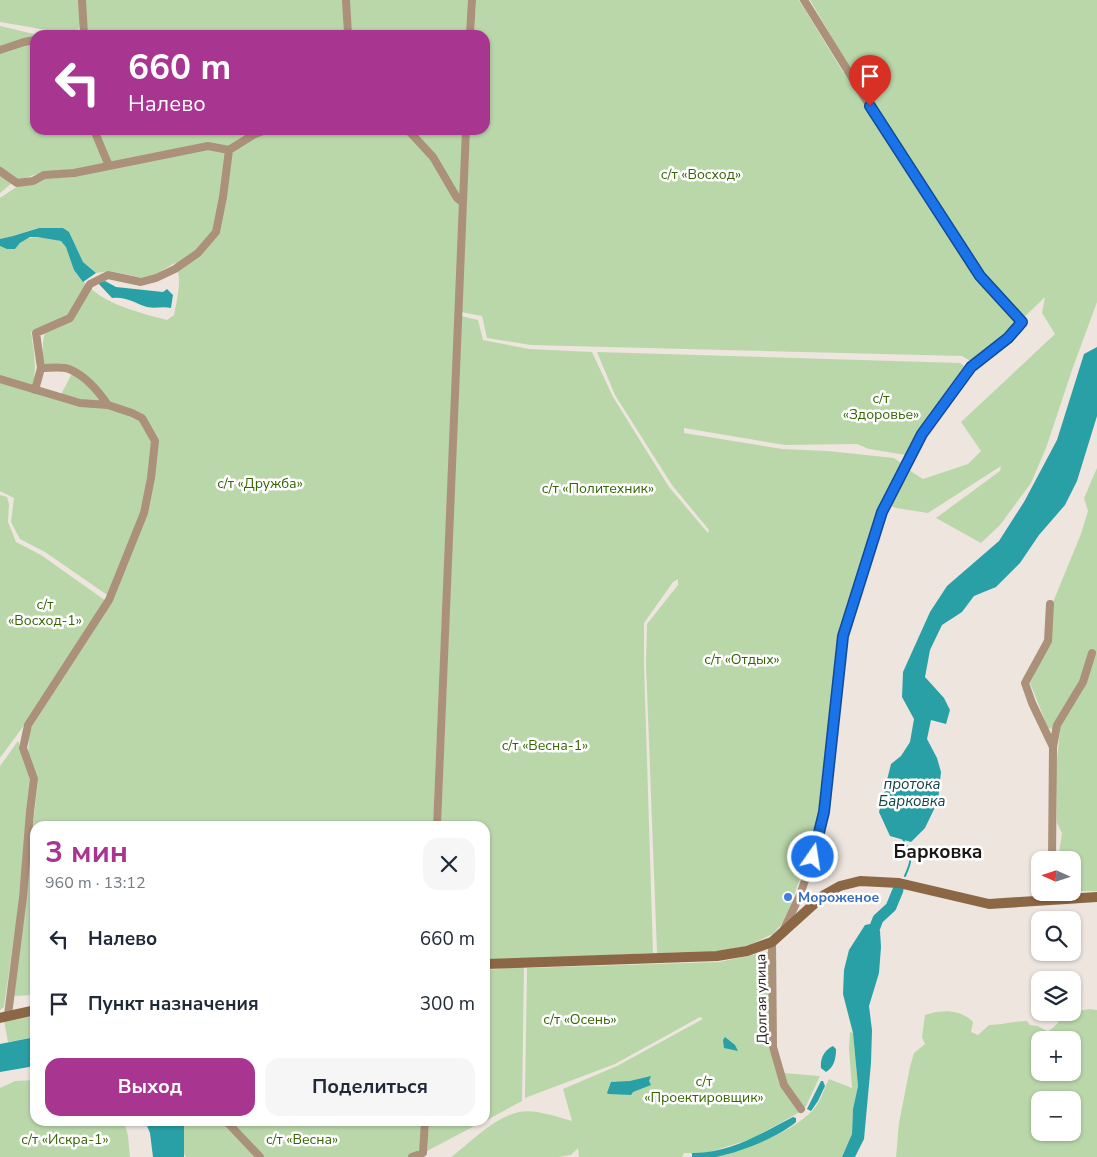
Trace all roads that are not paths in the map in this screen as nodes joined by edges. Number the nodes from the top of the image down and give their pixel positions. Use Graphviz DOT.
graph roads {
  1 [pos="82,0"];
  2 [pos="346,0"];
  3 [pos="472,0"];
  4 [pos="804,0"];
  5 [pos="84,30"];
  6 [pos="348,30"];
  7 [pos="470,30"];
  8 [pos="30,41"];
  9 [pos="0,50"];
  10 [pos="96,135"];
  11 [pos="253,135"];
  12 [pos="413,135"];
  13 [pos="466,135"];
  14 [pos="229,150"];
  15 [pos="109,166"];
  16 [pos="0,171"];
  17 [pos="463,202"];
  18 [pos="41,368"];
  19 [pos="0,379"];
  20 [pos="34,390"];
  21 [pos="108,405"];
  22 [pos="1050,604"];
  23 [pos="1092,653"];
  24 [pos="1052,747"];
  25 [pos="437,821"];
  26 [pos="1052,851"];
  27 [pos="1081,897"];
  28 [pos="1097,897"];
  29 [pos="1031,898"];
  30 [pos="782,935"];
  31 [pos="772,942"];
  32 [pos="490,964"];
  33 [pos="30,1011"];
  34 [pos="4,1016"];
  35 [pos="802,1109"];
  36 [pos="231,1126"];
  37 [pos="425,1126"];
  38 [pos="260,1157"];
  39 [pos="412,1157"];
  1 -- 5 [label="street"];
  2 -- 6 [label="street"];
  3 -- 7 [label="street"];
  4 -- 30 [label="street"];
  8 -- 9 [label="street"];
  10 -- 15 [label="street"];
  11 -- 14 [label="street"];
  12 -- 17 [label="street"];
  13 -- 17 [label="street"];
  14 -- 15 [label="street"];
  14 -- 18 [label="street"];
  15 -- 16 [label="street"];
  17 -- 25 [label="street"];
  18 -- 20 [label="street"];
  18 -- 21 [label="street"];
  19 -- 20 [label="street"];
  20 -- 21 [label="street"];
  21 -- 34 [label="street"];
  22 -- 24 [label="street"];
  23 -- 24 [label="street"];
  24 -- 26 [label="street"];
  27 -- 28 [label="main road"];
  29 -- 30 [label="main road"];
  30 -- 31 [label="main road"];
  31 -- 32 [label="main road"];
  31 -- 35 [label="street, Долгая улица"];
  33 -- 34 [label="main road"];
  36 -- 38 [label="street"];
  37 -- 39 [label="street"];
}
